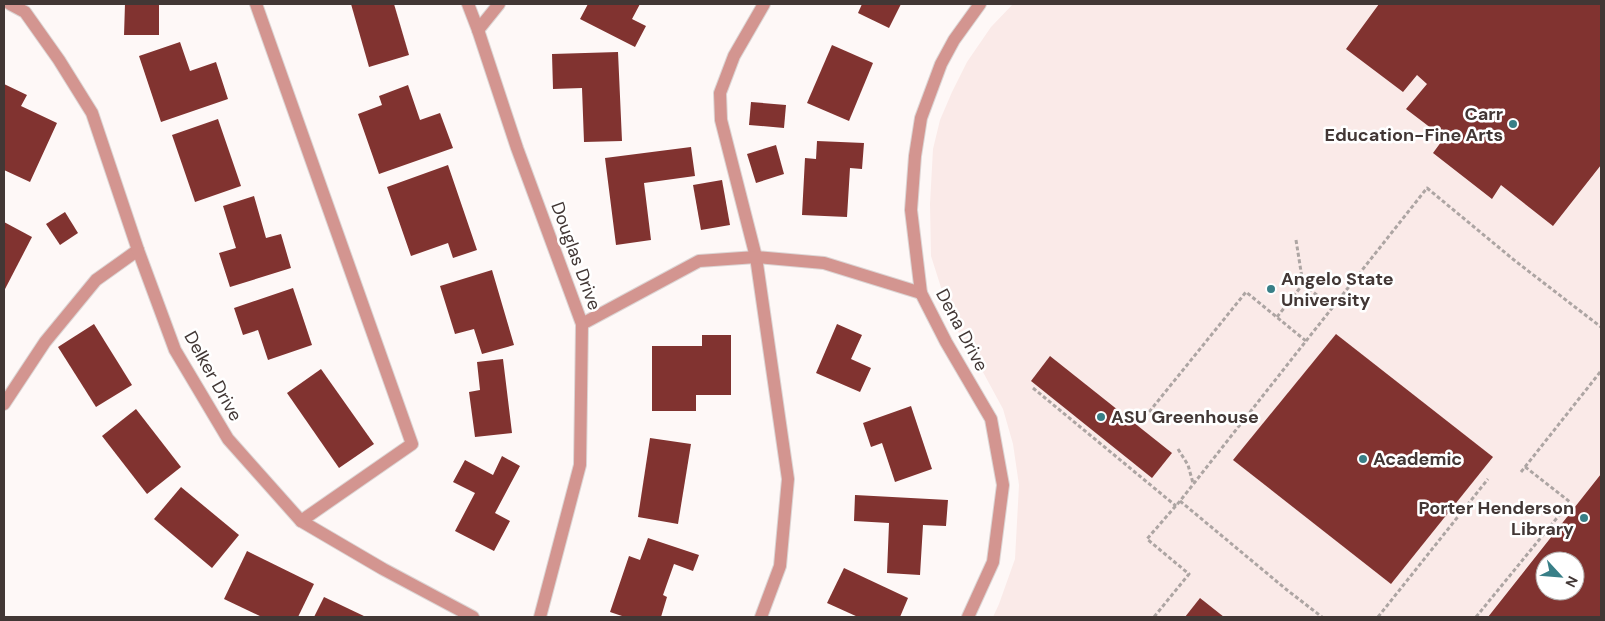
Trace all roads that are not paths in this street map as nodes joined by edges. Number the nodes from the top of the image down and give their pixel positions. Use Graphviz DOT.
graph roads {
  1 [pos="10,4"];
  2 [pos="256,4"];
  3 [pos="468,4"];
  4 [pos="499,4"];
  5 [pos="764,4"];
  6 [pos="980,4"];
  7 [pos="478,30"];
  8 [pos="138,250"];
  9 [pos="756,257"];
  10 [pos="921,293"];
  11 [pos="582,324"];
  12 [pos="4,404"];
  13 [pos="301,521"];
  14 [pos="474,617"];
  15 [pos="540,617"];
  16 [pos="761,617"];
  17 [pos="968,617"];
  1 -- 8 [label="street, Delker Drive"];
  2 -- 13 [label="street"];
  3 -- 7 [label="street, Douglas Drive"];
  4 -- 7 [label="street"];
  5 -- 9 [label="street"];
  6 -- 10 [label="street, Dena Drive"];
  7 -- 11 [label="street, Douglas Drive"];
  8 -- 12 [label="street"];
  8 -- 13 [label="street, Delker Drive"];
  9 -- 10 [label="street"];
  9 -- 11 [label="street"];
  9 -- 16 [label="street"];
  10 -- 17 [label="street, Dena Drive"];
  11 -- 15 [label="street, Douglas Drive"];
  13 -- 14 [label="street, Delker Drive"];
}
